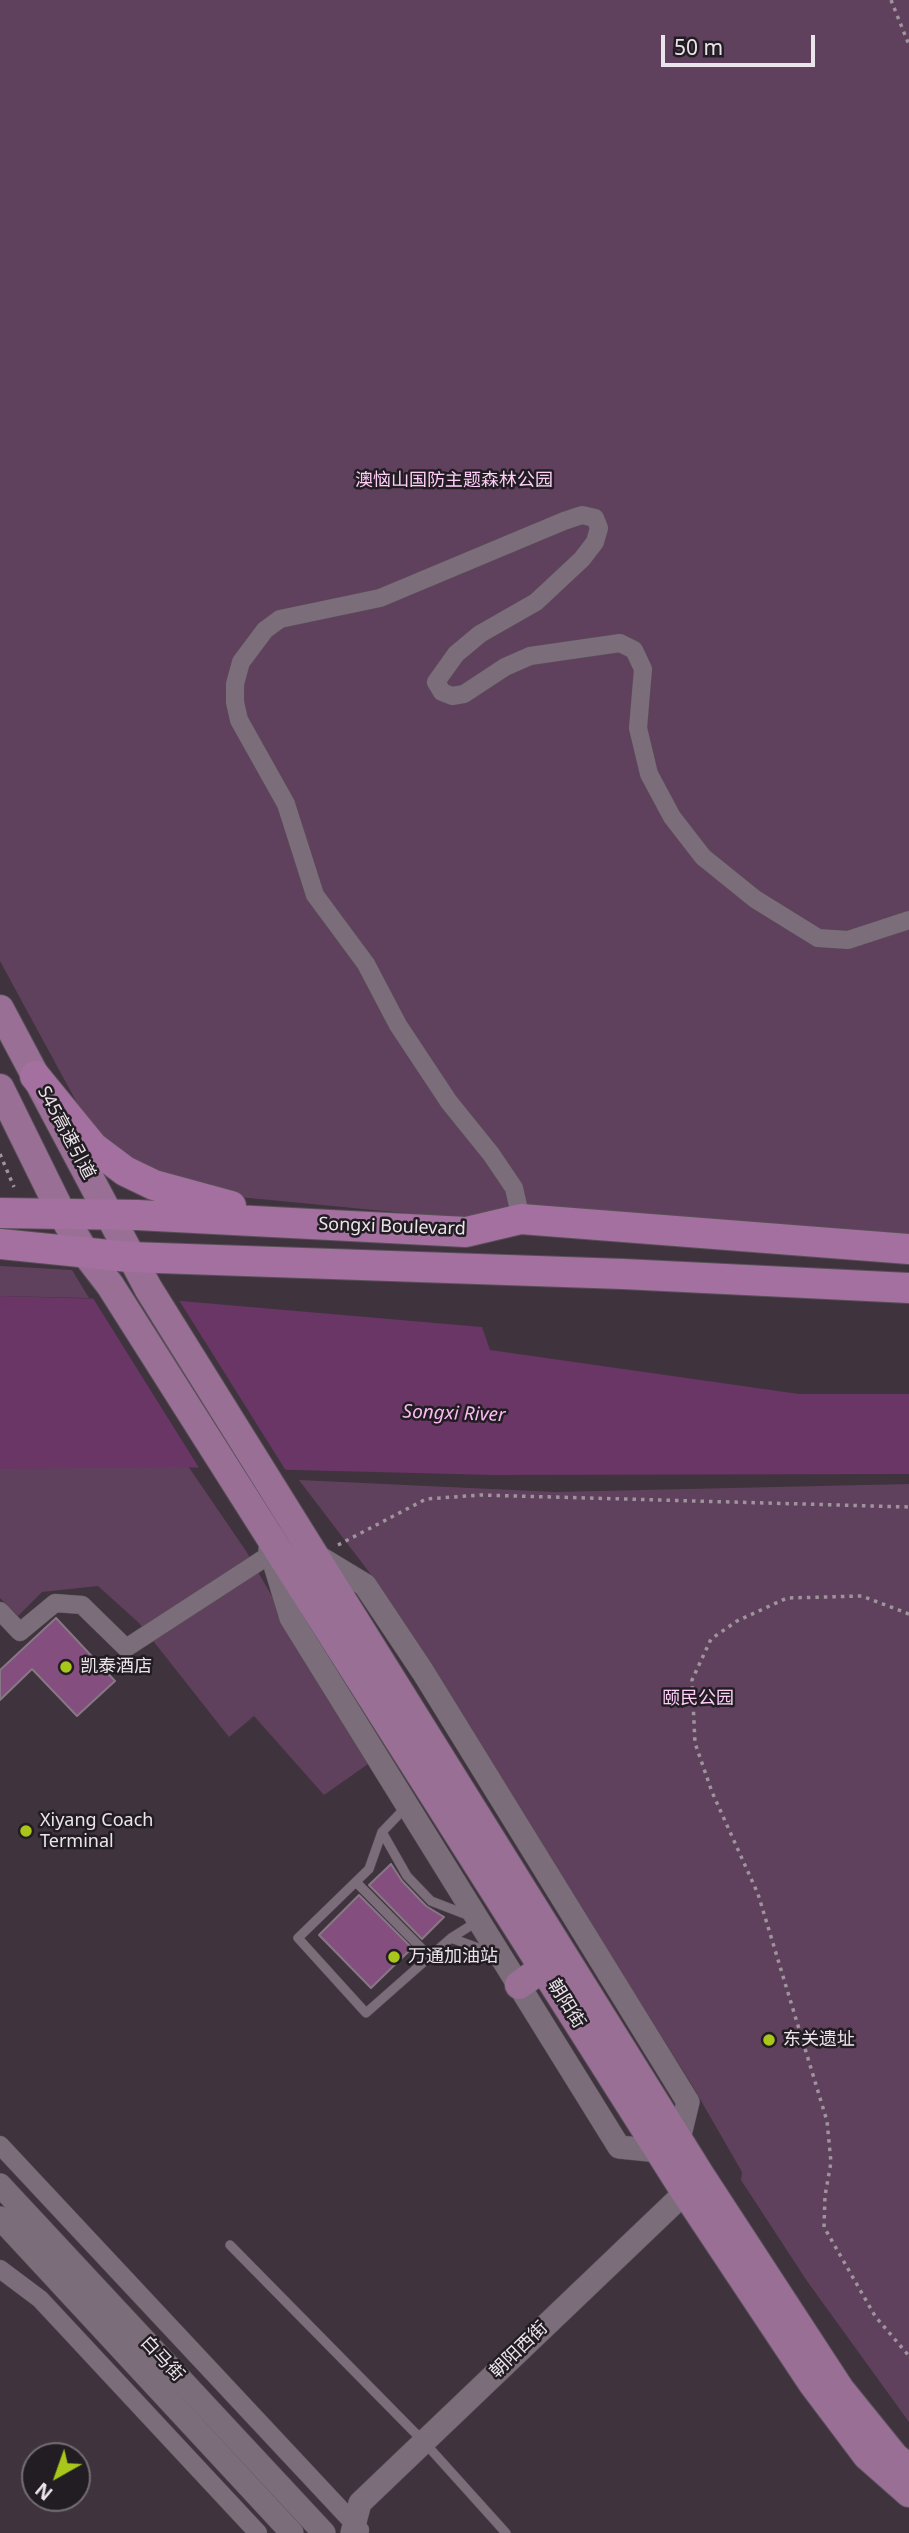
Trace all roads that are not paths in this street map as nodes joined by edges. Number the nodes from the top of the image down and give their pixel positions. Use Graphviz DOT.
graph roads {
  1 [pos="909,920"];
  2 [pos="0,1009"];
  3 [pos="36,1076"];
  4 [pos="0,1088"];
  5 [pos="4,1200"];
  6 [pos="108,1214"];
  7 [pos="63,1216"];
  8 [pos="521,1219"];
  9 [pos="296,1223"];
  10 [pos="0,1244"];
  11 [pos="909,1250"];
  12 [pos="86,1254"];
  13 [pos="129,1257"];
  14 [pos="148,1288"];
  15 [pos="909,1288"];
  16 [pos="271,1544"];
  17 [pos="317,1556"];
  18 [pos="0,1611"];
  19 [pos="430,1789"];
  20 [pos="382,1832"];
  21 [pos="356,1882"];
  22 [pos="479,1920"];
  23 [pos="451,1938"];
  24 [pos="502,1956"];
  25 [pos="430,1957"];
  26 [pos="543,1968"];
  27 [pos="519,1985"];
  28 [pos="0,2145"];
  29 [pos="669,2145"];
  30 [pos="693,2184"];
  31 [pos="0,2185"];
  32 [pos="0,2218"];
  33 [pos="230,2245"];
  34 [pos="0,2269"];
  35 [pos="424,2442"];
  36 [pos="909,2468"];
  37 [pos="909,2493"];
  38 [pos="356,2530"];
  39 [pos="258,2533"];
  40 [pos="292,2533"];
  41 [pos="324,2533"];
  42 [pos="506,2533"];
  1 -- 8 [label="street"];
  2 -- 3 [label="main road, S45高速引道"];
  3 -- 6 [label="main road, S45高速引道"];
  3 -- 9 [label="highway"];
  4 -- 7 [label="main road"];
  5 -- 7 [label="highway, Songxi Boulevard"];
  6 -- 7 [label="highway, Songxi Boulevard"];
  6 -- 9 [label="highway, Songxi Boulevard"];
  6 -- 13 [label="main road, S45高速引道"];
  7 -- 12 [label="main road"];
  8 -- 9 [label="highway, Songxi Boulevard"];
  8 -- 11 [label="highway, Songxi Boulevard"];
  10 -- 12 [label="highway"];
  12 -- 13 [label="highway"];
  12 -- 16 [label="main road, 朝阳街"];
  13 -- 14 [label="main road, S45高速引道"];
  13 -- 15 [label="highway"];
  14 -- 17 [label="main road, 朝阳街"];
  16 -- 18 [label="street"];
  16 -- 19 [label="main road, 朝阳街"];
  17 -- 19 [label="main road, 朝阳街"];
  17 -- 29 [label="street"];
  19 -- 20 [label="lane"];
  19 -- 22 [label="street"];
  19 -- 26 [label="main road, 朝阳街"];
  19 -- 29 [label="main road, 朝阳街"];
  20 -- 21 [label="lane"];
  20 -- 22 [label="lane"];
  21 -- 25 [label="lane"];
  21 -- 25 [label="lane"];
  22 -- 23 [label="lane"];
  22 -- 24 [label="street"];
  23 -- 24 [label="lane"];
  23 -- 25 [label="lane"];
  24 -- 27 [label="street"];
  26 -- 27 [label="main road"];
  26 -- 29 [label="main road, 朝阳街"];
  27 -- 29 [label="street"];
  28 -- 38 [label="street"];
  29 -- 30 [label="main road, 朝阳街"];
  30 -- 35 [label="street, 朝阳西街"];
  30 -- 36 [label="main road, 朝阳街"];
  30 -- 37 [label="main road, 朝阳街"];
  31 -- 41 [label="street, 白马街"];
  32 -- 40 [label="street, 白马街"];
  33 -- 35 [label="lane"];
  34 -- 39 [label="street"];
  35 -- 38 [label="street, 朝阳西街"];
  35 -- 42 [label="lane"];
}
